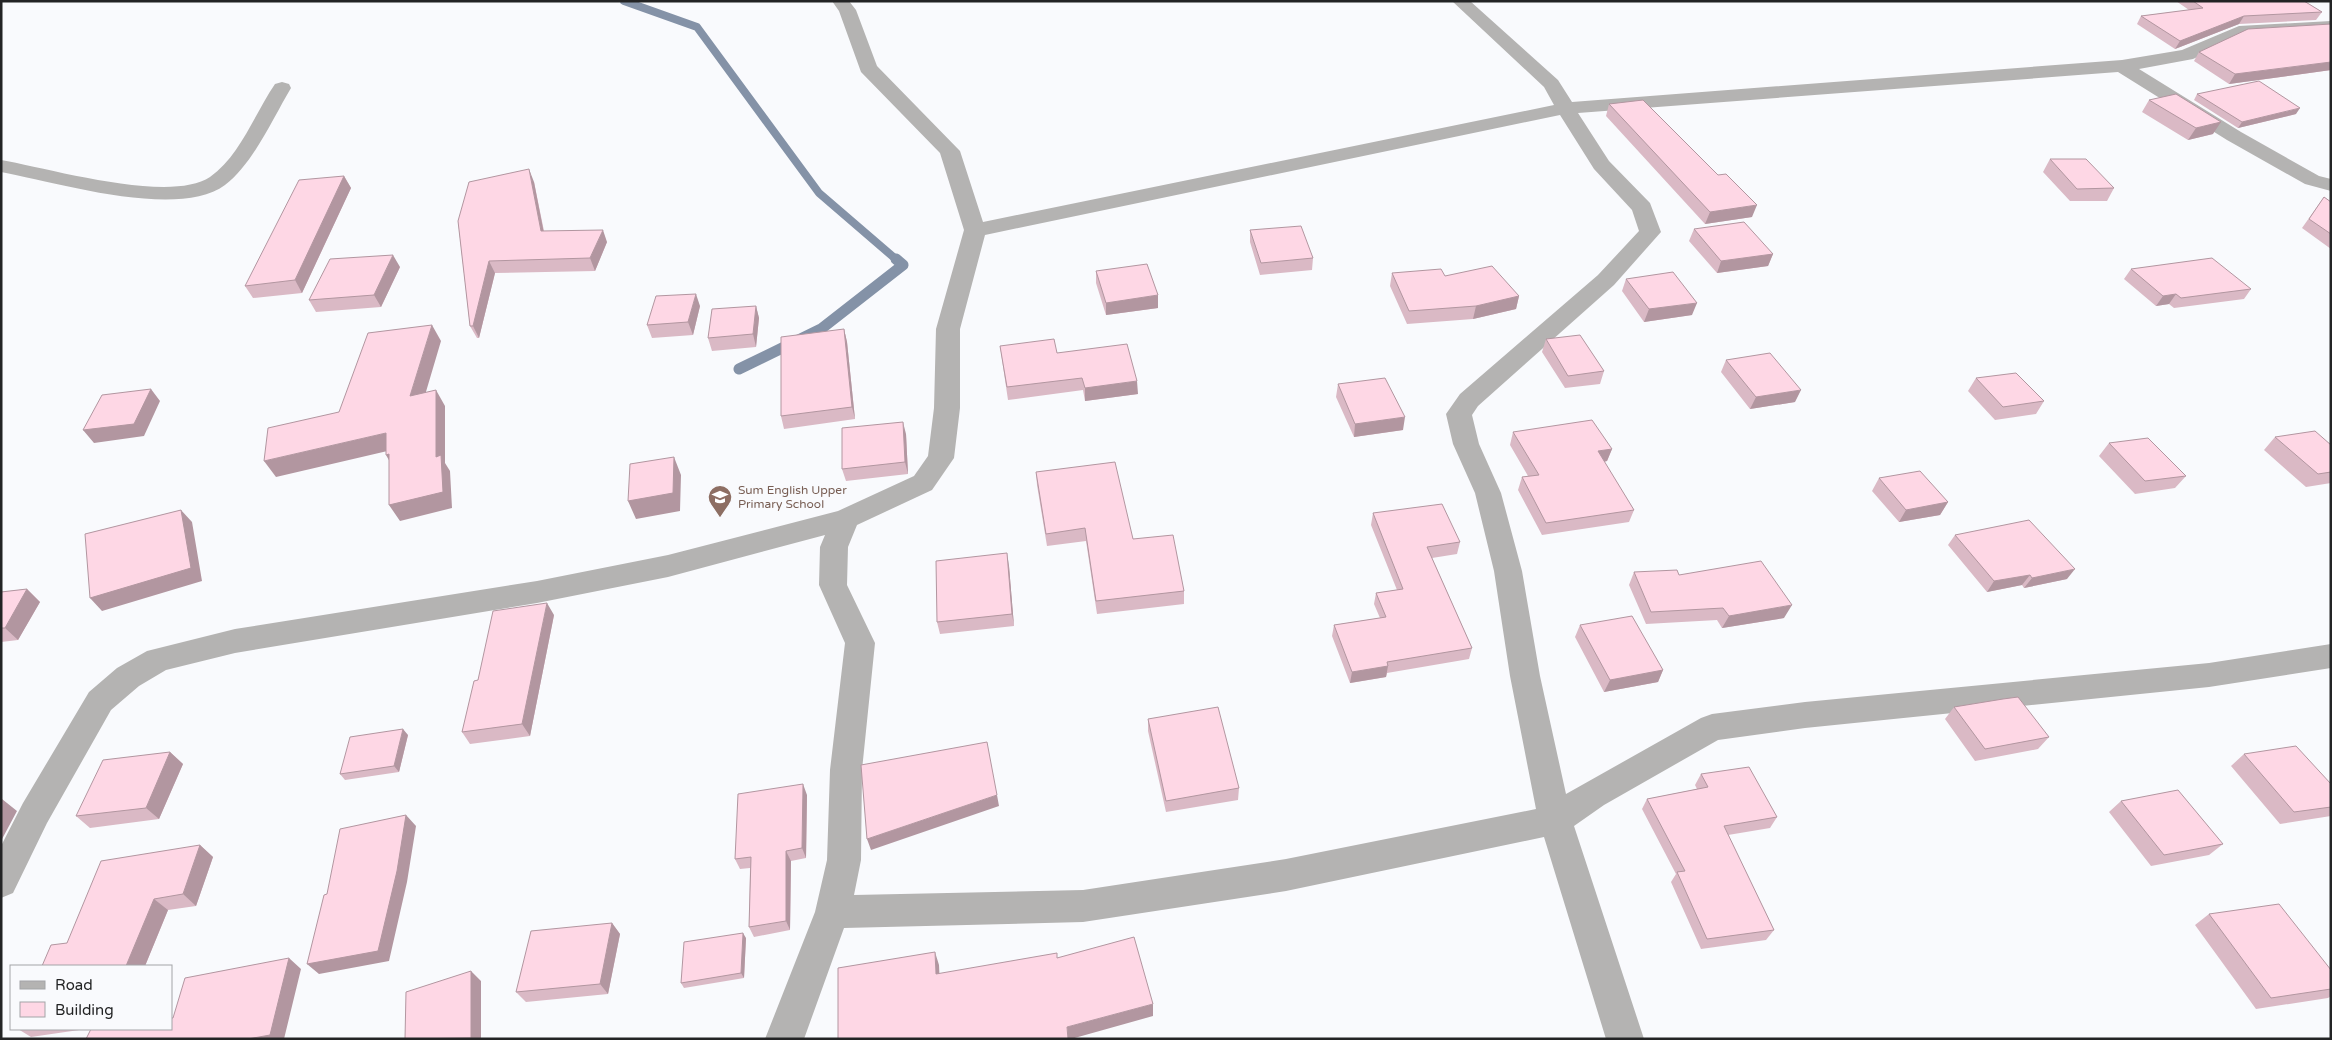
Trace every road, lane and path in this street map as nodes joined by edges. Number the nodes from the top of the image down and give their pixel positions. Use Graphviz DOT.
graph roads {
  1 [pos="840,1"];
  2 [pos="1460,1"];
  3 [pos="2331,26"];
  4 [pos="2122,66"];
  5 [pos="282,88"];
  6 [pos="1566,108"];
  7 [pos="1,166"];
  8 [pos="2331,185"];
  9 [pos="975,230"];
  10 [pos="846,519"];
  11 [pos="2331,656"];
  12 [pos="1555,820"];
  13 [pos="1,882"];
  14 [pos="833,912"];
  15 [pos="784,1039"];
  16 [pos="1624,1039"];
  1 -- 9 [label="street"];
  2 -- 6 [label="street"];
  3 -- 4 [label="street"];
  4 -- 6 [label="street"];
  4 -- 8 [label="street"];
  5 -- 7 [label="street"];
  6 -- 9 [label="street"];
  6 -- 12 [label="street"];
  9 -- 10 [label="street"];
  10 -- 13 [label="street"];
  10 -- 14 [label="street"];
  11 -- 12 [label="street"];
  12 -- 14 [label="street"];
  12 -- 16 [label="street"];
  14 -- 15 [label="street"];
}
